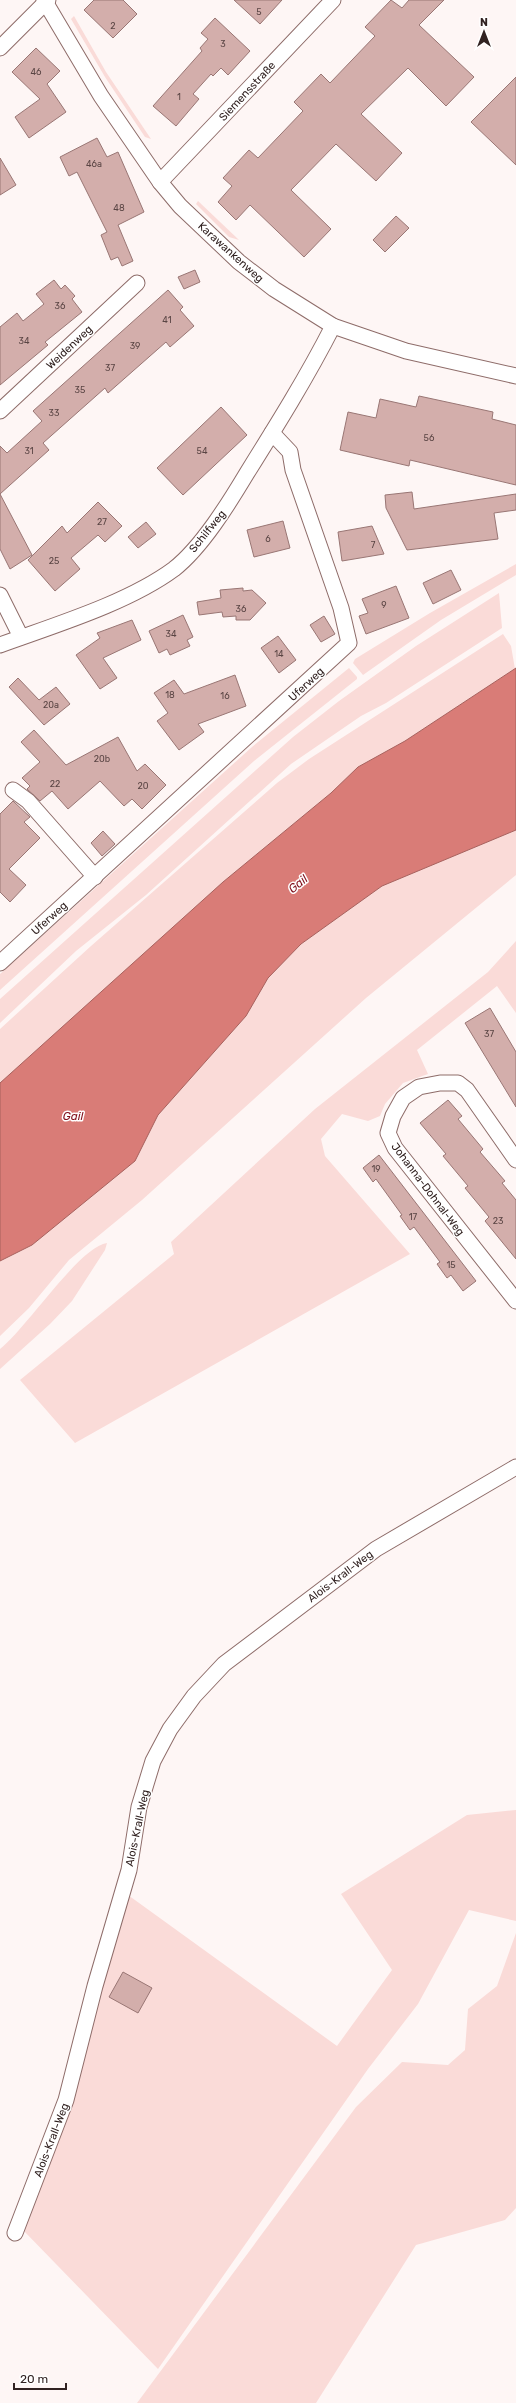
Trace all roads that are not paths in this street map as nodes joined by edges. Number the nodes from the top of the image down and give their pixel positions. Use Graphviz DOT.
graph roads {
  1 [pos="333,0"];
  2 [pos="46,1"];
  3 [pos="0,48"];
  4 [pos="160,182"];
  5 [pos="137,283"];
  6 [pos="333,326"];
  7 [pos="516,376"];
  8 [pos="0,411"];
  9 [pos="272,433"];
  10 [pos="0,595"];
  11 [pos="21,637"];
  12 [pos="0,645"];
  13 [pos="13,790"];
  14 [pos="95,877"];
  15 [pos="1,959"];
  16 [pos="516,1160"];
  17 [pos="516,1301"];
  18 [pos="516,1468"];
  19 [pos="15,2233"];
  1 -- 4 [label="street, Siemensstraße"];
  2 -- 3 [label="street"];
  2 -- 4 [label="street, Karawankenweg"];
  4 -- 6 [label="street, Karawankenweg"];
  5 -- 8 [label="street, Weidenweg"];
  6 -- 7 [label="street, Karawankenweg"];
  6 -- 9 [label="street, Schilfweg"];
  9 -- 11 [label="street, Schilfweg"];
  9 -- 14 [label="street, Uferweg"];
  10 -- 11 [label="street"];
  11 -- 12 [label="street, Schilfweg"];
  13 -- 14 [label="street"];
  14 -- 15 [label="street, Uferweg"];
  16 -- 17 [label="street, Johanna-Dohnal-Weg"];
  18 -- 19 [label="street, Alois-Krall-Weg"];
}
